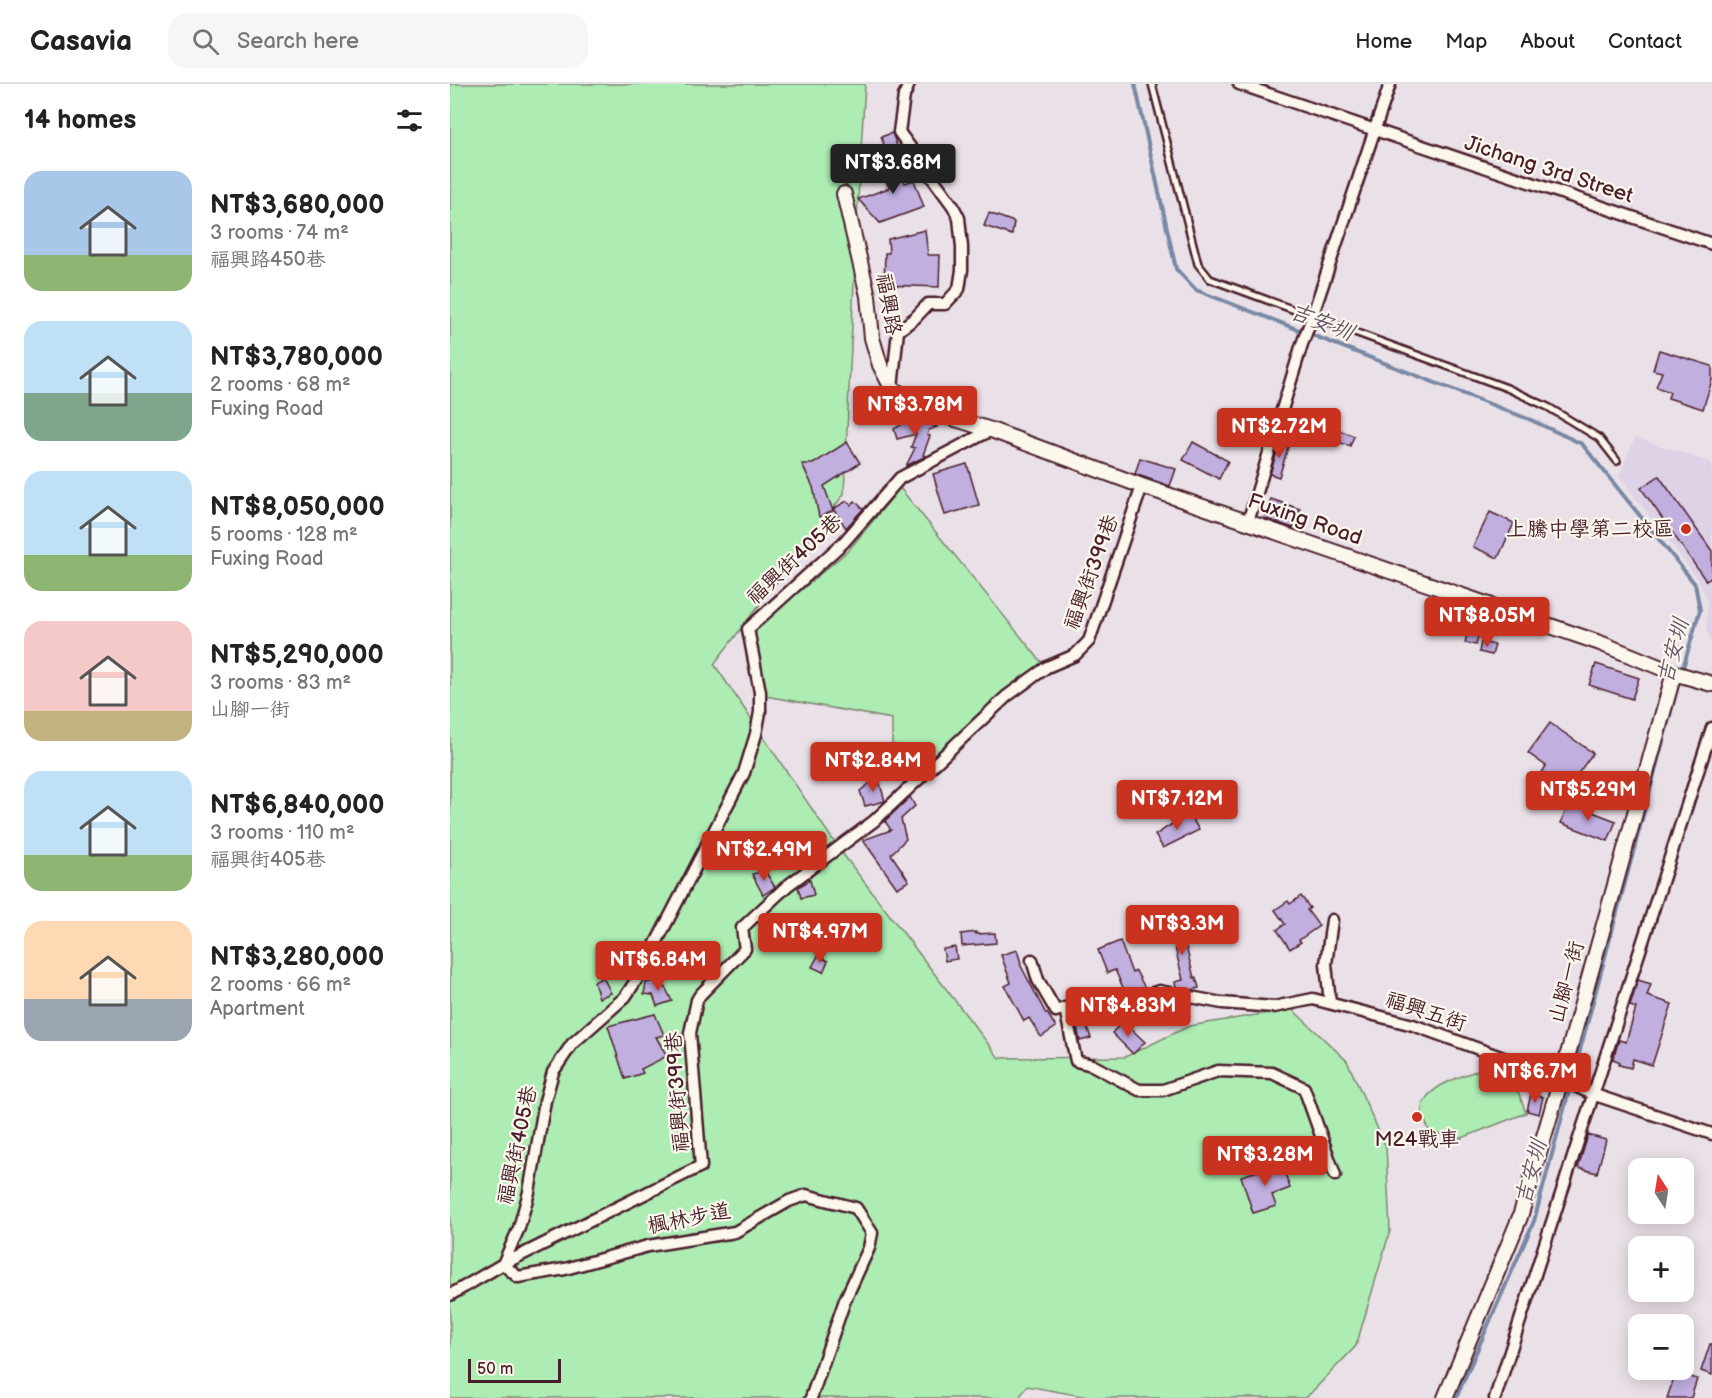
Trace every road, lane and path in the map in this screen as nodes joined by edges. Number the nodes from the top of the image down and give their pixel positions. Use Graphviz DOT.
graph roads {
  1 [pos="909,84"];
  2 [pos="1152,84"];
  3 [pos="1239,84"];
  4 [pos="1390,84"];
  5 [pos="1374,131"];
  6 [pos="844,194"];
  7 [pos="1712,244"];
  8 [pos="1311,320"];
  9 [pos="892,387"];
  10 [pos="991,430"];
  11 [pos="1617,461"];
  12 [pos="1142,486"];
  13 [pos="1248,522"];
  14 [pos="1681,675"];
  15 [pos="1712,684"];
  16 [pos="1712,728"];
  17 [pos="1332,920"];
  18 [pos="1032,960"];
  19 [pos="1330,1003"];
  20 [pos="1065,1008"];
  21 [pos="1561,1079"];
  22 [pos="1592,1094"];
  23 [pos="1712,1134"];
  24 [pos="1335,1175"];
  25 [pos="503,1264"];
  26 [pos="450,1295"];
  27 [pos="811,1398"];
  28 [pos="1445,1398"];
  29 [pos="1495,1398"];
  1 -- 9 [label="street"];
  2 -- 8 [label="lane"];
  3 -- 5 [label="street, Jichang 3rd Street"];
  4 -- 5 [label="street"];
  5 -- 7 [label="street, Jichang 3rd Street"];
  5 -- 8 [label="street"];
  6 -- 9 [label="street, 福興路"];
  8 -- 11 [label="lane"];
  8 -- 13 [label="street"];
  9 -- 10 [label="street, 福興路"];
  10 -- 12 [label="street, Fuxing Road"];
  10 -- 25 [label="street, 福興街405巷"];
  12 -- 13 [label="street, Fuxing Road"];
  12 -- 25 [label="street, 福興街399巷"];
  13 -- 14 [label="street, Fuxing Road"];
  14 -- 15 [label="street, Fuxing Road"];
  14 -- 21 [label="street, 山腳一街"];
  16 -- 22 [label="street"];
  17 -- 19 [label="street"];
  18 -- 20 [label="street"];
  19 -- 20 [label="street, 福興五街"];
  19 -- 21 [label="street, 福興五街"];
  20 -- 24 [label="street"];
  21 -- 22 [label="street, 福興五街"];
  21 -- 28 [label="street, 山腳一街"];
  22 -- 23 [label="street, 福興五街"];
  22 -- 29 [label="street"];
  25 -- 26 [label="street"];
  25 -- 27 [label="street, 楓林步道"];
}
